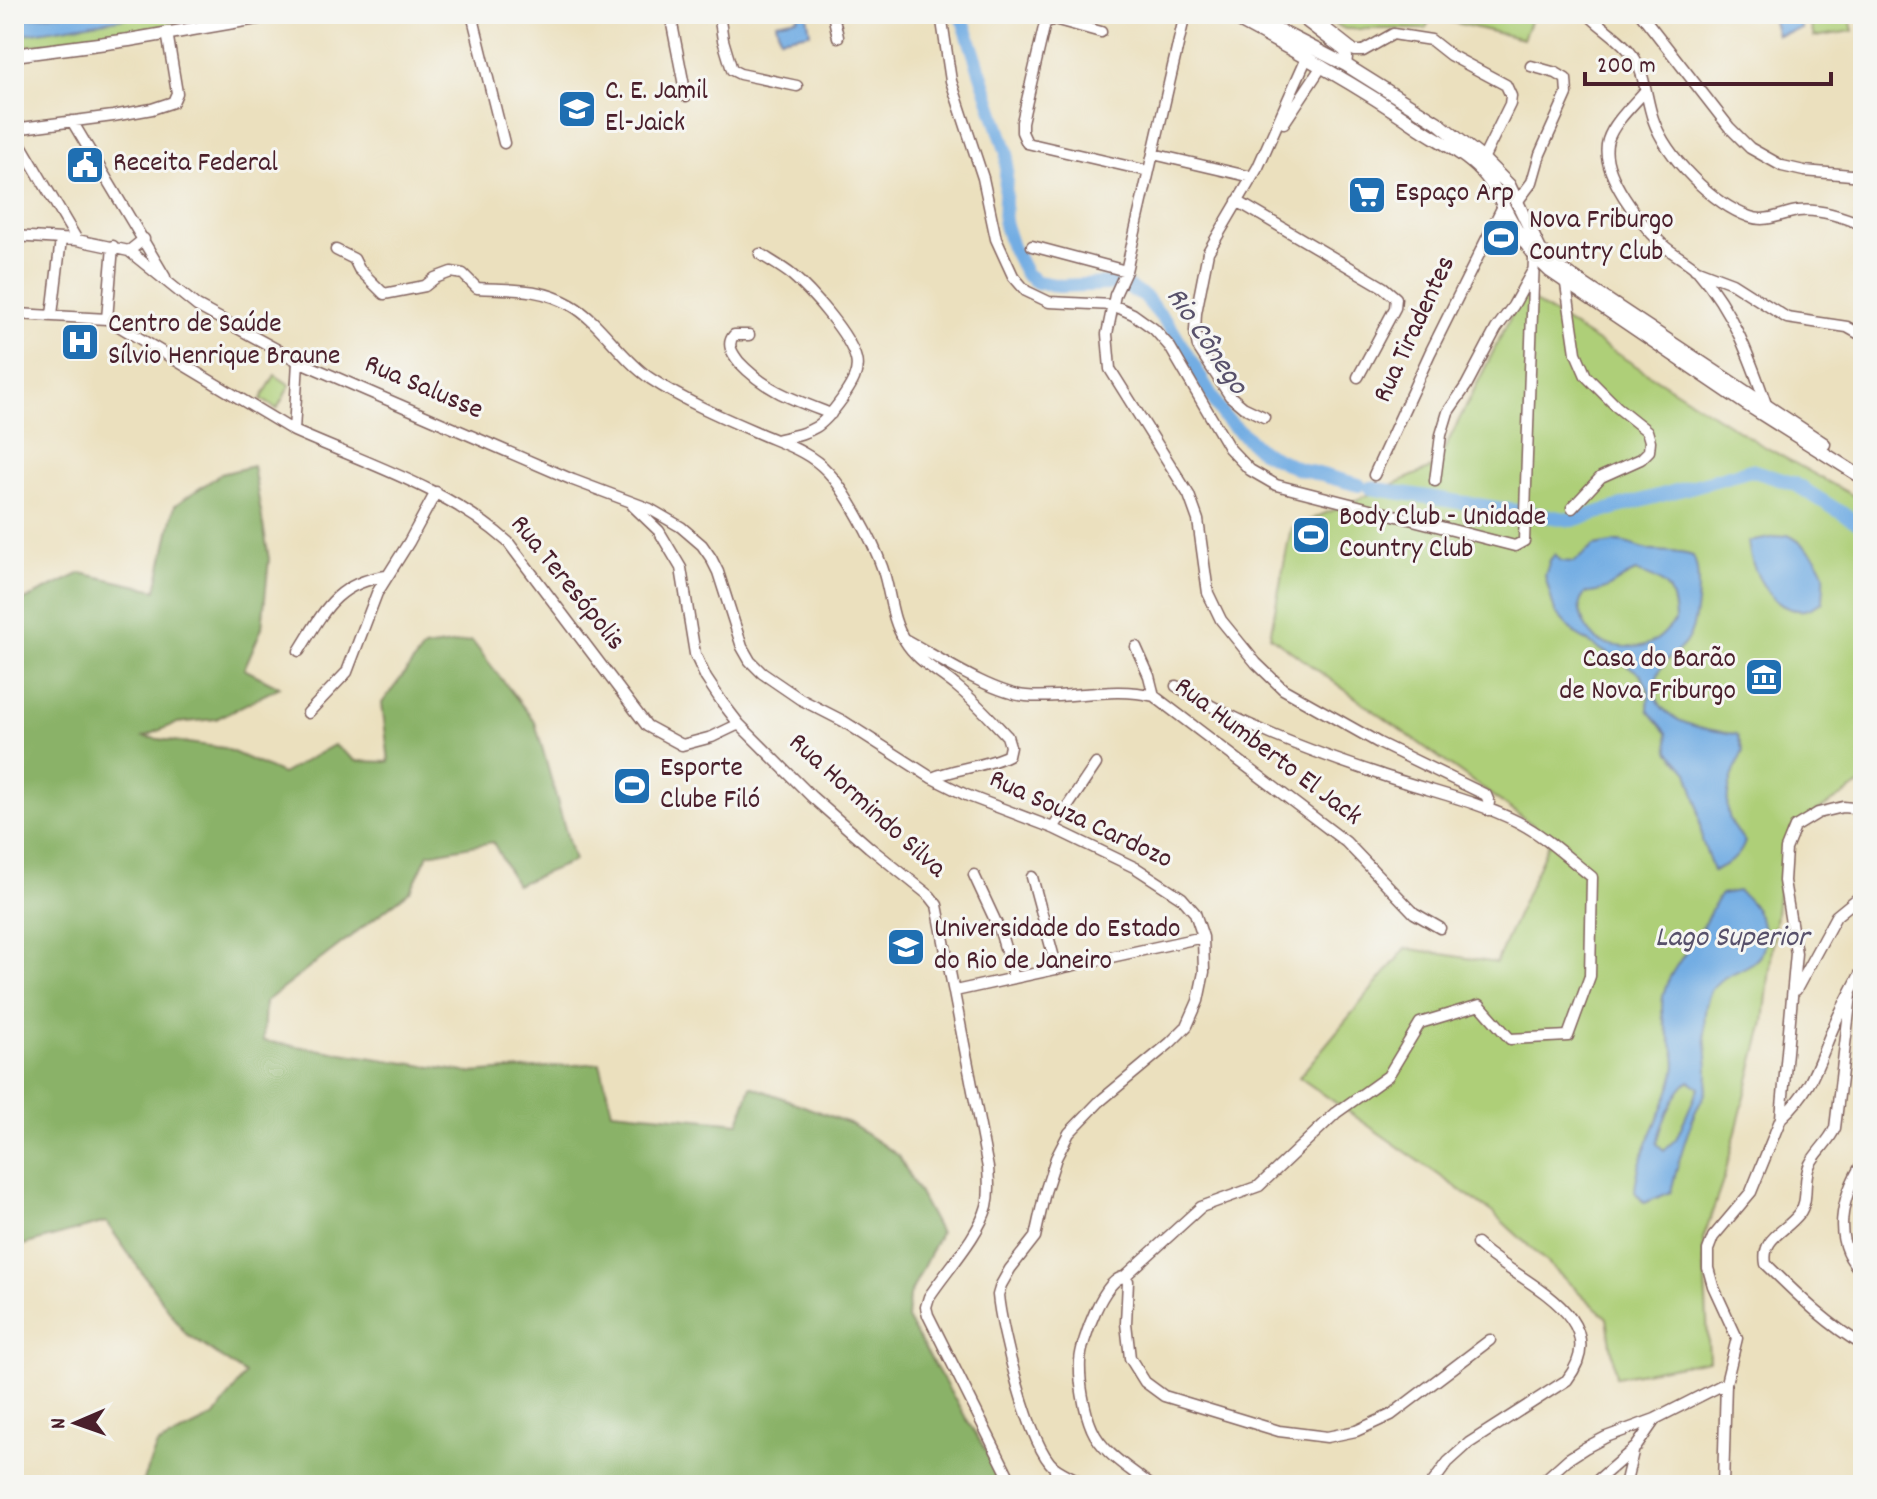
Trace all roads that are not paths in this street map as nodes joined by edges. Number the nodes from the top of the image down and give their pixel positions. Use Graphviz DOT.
graph roads {
  1 [pos="281,14"];
  2 [pos="472,14"];
  3 [pos="670,14"];
  4 [pos="719,14"];
  5 [pos="833,14"];
  6 [pos="941,14"];
  7 [pos="1185,14"];
  8 [pos="1226,14"];
  9 [pos="1247,14"];
  10 [pos="1296,14"];
  11 [pos="1308,14"];
  12 [pos="1588,14"];
  13 [pos="1641,14"];
  14 [pos="167,32"];
  15 [pos="1101,32"];
  16 [pos="838,37"];
  17 [pos="14,55"];
  18 [pos="1307,57"];
  19 [pos="1346,65"];
  20 [pos="1322,66"];
  21 [pos="1531,66"];
  22 [pos="797,86"];
  23 [pos="1645,91"];
  24 [pos="686,96"];
  25 [pos="72,121"];
  26 [pos="14,131"];
  27 [pos="504,143"];
  28 [pos="1269,145"];
  29 [pos="1153,154"];
  30 [pos="1483,159"];
  31 [pos="1148,171"];
  32 [pos="1863,176"];
  33 [pos="1252,177"];
  34 [pos="1237,201"];
  35 [pos="1517,202"];
  36 [pos="1503,206"];
  37 [pos="1863,225"];
  38 [pos="14,236"];
  39 [pos="61,239"];
  40 [pos="144,239"];
  41 [pos="77,240"];
  42 [pos="113,246"];
  43 [pos="1032,246"];
  44 [pos="336,250"];
  45 [pos="129,251"];
  46 [pos="760,254"];
  47 [pos="1534,257"];
  48 [pos="1695,269"];
  49 [pos="1126,271"];
  50 [pos="1532,272"];
  51 [pos="166,280"];
  52 [pos="1566,284"];
  53 [pos="1583,294"];
  54 [pos="1114,300"];
  55 [pos="1569,308"];
  56 [pos="17,314"];
  57 [pos="52,315"];
  58 [pos="107,319"];
  59 [pos="749,335"];
  60 [pos="1863,336"];
  61 [pos="298,361"];
  62 [pos="1358,377"];
  63 [pos="1768,413"];
  64 [pos="831,414"];
  65 [pos="1264,417"];
  66 [pos="294,431"];
  67 [pos="776,440"];
  68 [pos="1863,470"];
  69 [pos="1374,475"];
  70 [pos="1863,478"];
  71 [pos="1435,481"];
  72 [pos="436,492"];
  73 [pos="629,502"];
  74 [pos="1572,508"];
  75 [pos="386,576"];
  76 [pos="903,638"];
  77 [pos="1136,647"];
  78 [pos="299,651"];
  79 [pos="1176,686"];
  80 [pos="1154,696"];
  81 [pos="308,713"];
  82 [pos="739,724"];
  83 [pos="1096,764"];
  84 [pos="932,778"];
  85 [pos="1863,809"];
  86 [pos="1488,810"];
  87 [pos="1053,828"];
  88 [pos="974,875"];
  89 [pos="1032,877"];
  90 [pos="1863,894"];
  91 [pos="1440,928"];
  92 [pos="1203,937"];
  93 [pos="1863,968"];
  94 [pos="1057,969"];
  95 [pos="1014,978"];
  96 [pos="955,991"];
  97 [pos="1851,995"];
  98 [pos="1793,996"];
  99 [pos="1781,1118"];
  100 [pos="1863,1162"];
  101 [pos="1477,1244"];
  102 [pos="1863,1273"];
  103 [pos="1124,1277"];
  104 [pos="1490,1340"];
  105 [pos="1863,1345"];
  106 [pos="1726,1383"];
  107 [pos="1655,1419"];
  108 [pos="1636,1447"];
  109 [pos="1054,1467"];
  110 [pos="1013,1485"];
  111 [pos="1065,1485"];
  112 [pos="1087,1485"];
  113 [pos="1150,1485"];
  114 [pos="1431,1485"];
  115 [pos="1539,1485"];
  116 [pos="1592,1485"];
  117 [pos="1625,1485"];
  118 [pos="1723,1485"];
  1 -- 14 [label="main road"];
  2 -- 27 [label="street"];
  3 -- 24 [label="street"];
  4 -- 22 [label="street"];
  5 -- 16 [label="street"];
  6 -- 54 [label="street"];
  7 -- 29 [label="street"];
  8 -- 18 [label="main road"];
  9 -- 19 [label="main road"];
  10 -- 19 [label="street"];
  11 -- 30 [label="street"];
  12 -- 23 [label="street"];
  13 -- 32 [label="street"];
  14 -- 17 [label="main road"];
  14 -- 25 [label="street"];
  15 -- 31 [label="street"];
  18 -- 20 [label="main road"];
  18 -- 28 [label="street"];
  19 -- 30 [label="main road"];
  20 -- 28 [label="street"];
  20 -- 36 [label="main road"];
  21 -- 35 [label="street"];
  23 -- 37 [label="street"];
  23 -- 48 [label="street"];
  25 -- 26 [label="street"];
  25 -- 40 [label="street"];
  26 -- 41 [label="street"];
  28 -- 33 [label="street"];
  29 -- 31 [label="street"];
  29 -- 33 [label="street"];
  30 -- 35 [label="main road"];
  31 -- 49 [label="street"];
  33 -- 34 [label="street"];
  34 -- 62 [label="street"];
  34 -- 65 [label="street"];
  35 -- 63 [label="main road"];
  36 -- 47 [label="main road"];
  36 -- 69 [label="street, Rua Tiradentes"];
  38 -- 39 [label="street"];
  39 -- 41 [label="street"];
  39 -- 57 [label="street"];
  40 -- 45 [label="street"];
  40 -- 51 [label="street"];
  41 -- 42 [label="street"];
  42 -- 45 [label="street"];
  42 -- 58 [label="street"];
  43 -- 49 [label="street"];
  44 -- 67 [label="street"];
  45 -- 51 [label="street, Rua Salusse"];
  46 -- 64 [label="street"];
  47 -- 50 [label="street"];
  47 -- 52 [label="main road"];
  48 -- 60 [label="street"];
  48 -- 63 [label="street"];
  49 -- 54 [label="street"];
  50 -- 54 [label="street"];
  50 -- 71 [label="street"];
  51 -- 61 [label="street, Rua Salusse"];
  52 -- 53 [label="main road"];
  52 -- 55 [label="street"];
  53 -- 55 [label="street"];
  53 -- 63 [label="main road"];
  54 -- 86 [label="street"];
  55 -- 74 [label="street"];
  56 -- 57 [label="street, Rua Teresópolis"];
  57 -- 58 [label="street, Rua Teresópolis"];
  58 -- 66 [label="street, Rua Teresópolis"];
  59 -- 64 [label="street"];
  61 -- 66 [label="street"];
  61 -- 73 [label="street, Rua Salusse"];
  63 -- 68 [label="main road"];
  63 -- 70 [label="main road"];
  64 -- 67 [label="street"];
  66 -- 72 [label="street, Rua Teresópolis"];
  67 -- 76 [label="street"];
  72 -- 75 [label="street"];
  72 -- 82 [label="street, Rua Teresópolis"];
  73 -- 82 [label="street, Rua Hormindo Silva"];
  73 -- 84 [label="street, Rua Souza Cardozo"];
  75 -- 78 [label="street"];
  75 -- 81 [label="street"];
  76 -- 80 [label="street, Rua Humberto El Jack"];
  76 -- 84 [label="street"];
  77 -- 80 [label="street"];
  79 -- 86 [label="street"];
  80 -- 91 [label="street, Rua Humberto El Jack"];
  82 -- 96 [label="street, Rua Hormindo Silva"];
  83 -- 87 [label="street"];
  84 -- 87 [label="street, Rua Souza Cardozo"];
  85 -- 98 [label="street"];
  86 -- 103 [label="street"];
  87 -- 92 [label="street, Rua Souza Cardozo"];
  88 -- 95 [label="street"];
  89 -- 94 [label="street"];
  90 -- 98 [label="street"];
  92 -- 94 [label="street"];
  92 -- 109 [label="street, Rua Souza Cardozo"];
  93 -- 97 [label="street"];
  94 -- 95 [label="street"];
  95 -- 96 [label="street"];
  96 -- 110 [label="street, Rua Hormindo Silva"];
  97 -- 99 [label="street"];
  97 -- 105 [label="street"];
  98 -- 99 [label="street"];
  99 -- 106 [label="street"];
  100 -- 102 [label="street"];
  101 -- 114 [label="street"];
  103 -- 104 [label="street"];
  103 -- 113 [label="street"];
  106 -- 107 [label="street"];
  106 -- 118 [label="street"];
  107 -- 108 [label="street"];
  107 -- 115 [label="street"];
  108 -- 116 [label="street"];
  108 -- 117 [label="street"];
  109 -- 111 [label="street, Rua Souza Cardozo"];
  109 -- 112 [label="street"];
}
